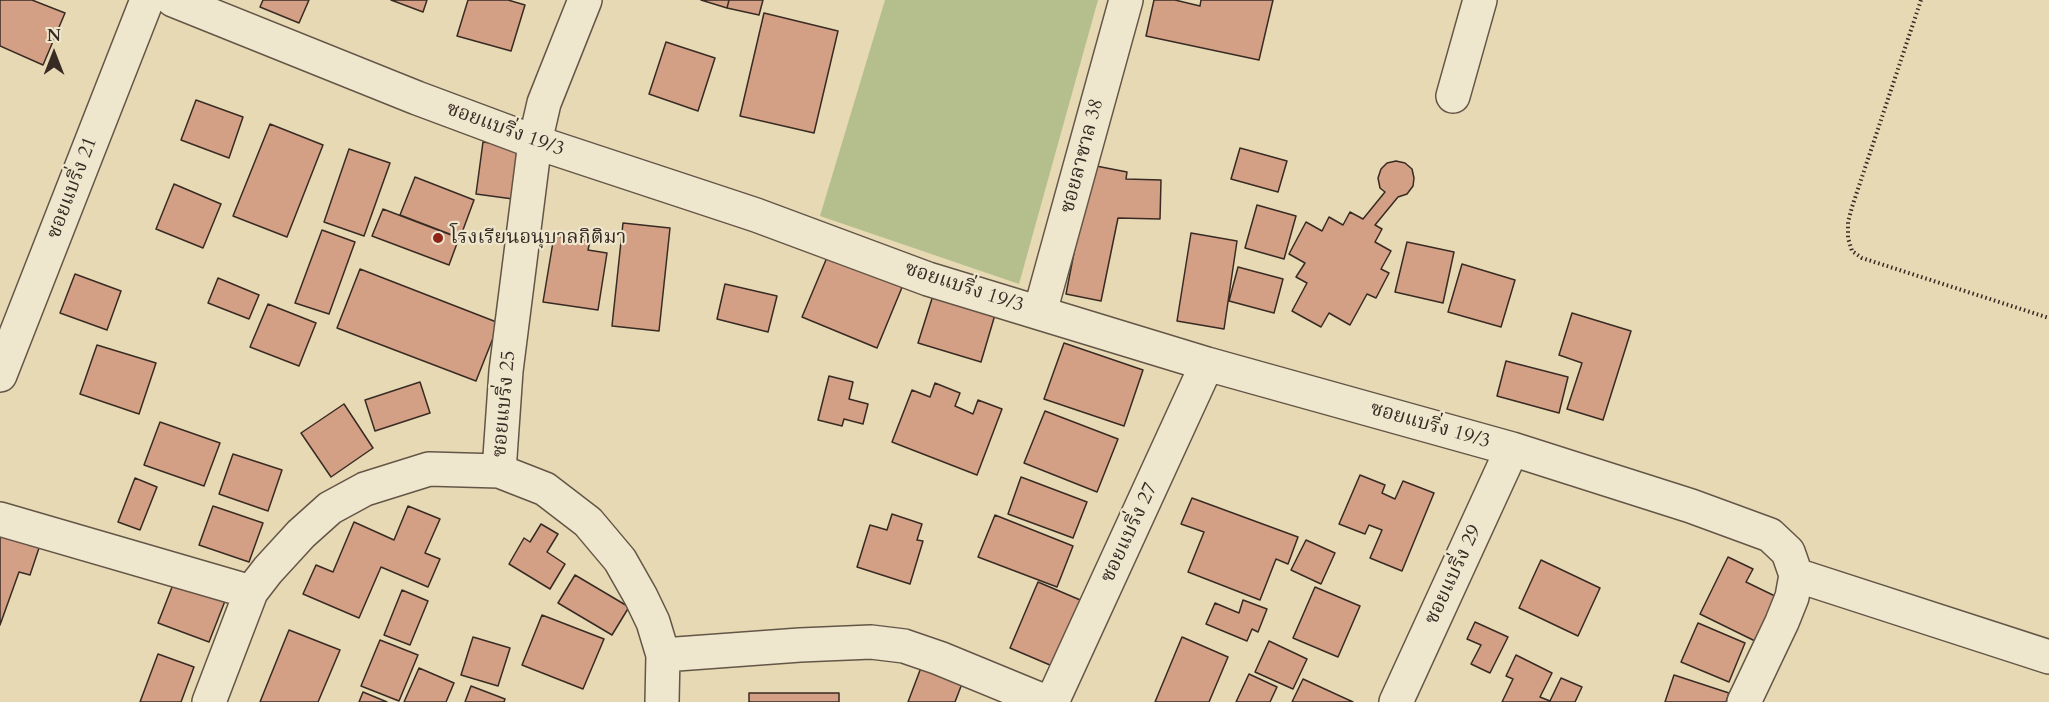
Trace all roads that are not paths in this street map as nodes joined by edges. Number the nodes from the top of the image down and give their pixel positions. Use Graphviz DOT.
graph roads {
  1 [pos="147,0"];
  2 [pos="173,0"];
  3 [pos="585,0"];
  4 [pos="1126,0"];
  5 [pos="1480,0"];
  6 [pos="1453,96"];
  7 [pos="536,142"];
  8 [pos="1040,312"];
  9 [pos="1207,364"];
  10 [pos="0,375"];
  11 [pos="1512,449"];
  12 [pos="499,471"];
  13 [pos="0,519"];
  14 [pos="1796,575"];
  15 [pos="251,592"];
  16 [pos="663,655"];
  17 [pos="2049,657"];
  18 [pos="209,702"];
  19 [pos="662,702"];
  20 [pos="1046,702"];
  21 [pos="1053,702"];
  22 [pos="1396,702"];
  23 [pos="1744,702"];
  1 -- 10 [label="street, ซอยแบริ่ง 21"];
  2 -- 7 [label="street, ซอยแบริ่ง 19/3"];
  3 -- 7 [label="street, ซอยแบริ่ง 25"];
  4 -- 8 [label="street, ซอยลาซาล 38"];
  5 -- 6 [label="street"];
  7 -- 8 [label="street, ซอยแบริ่ง 19/3"];
  7 -- 12 [label="street, ซอยแบริ่ง 25"];
  8 -- 9 [label="street, ซอยแบริ่ง 19/3"];
  9 -- 11 [label="street, ซอยแบริ่ง 19/3"];
  9 -- 21 [label="street, ซอยแบริ่ง 27"];
  11 -- 14 [label="street, ซอยแบริ่ง 19/3"];
  11 -- 22 [label="street, ซอยแบริ่ง 29"];
  12 -- 15 [label="street"];
  12 -- 16 [label="street, ซอยแบริ่ง 25"];
  13 -- 15 [label="street"];
  14 -- 17 [label="street"];
  14 -- 23 [label="street"];
  15 -- 18 [label="street"];
  16 -- 19 [label="street, ซอยแบริ่ง 25"];
  16 -- 20 [label="street"];
}
